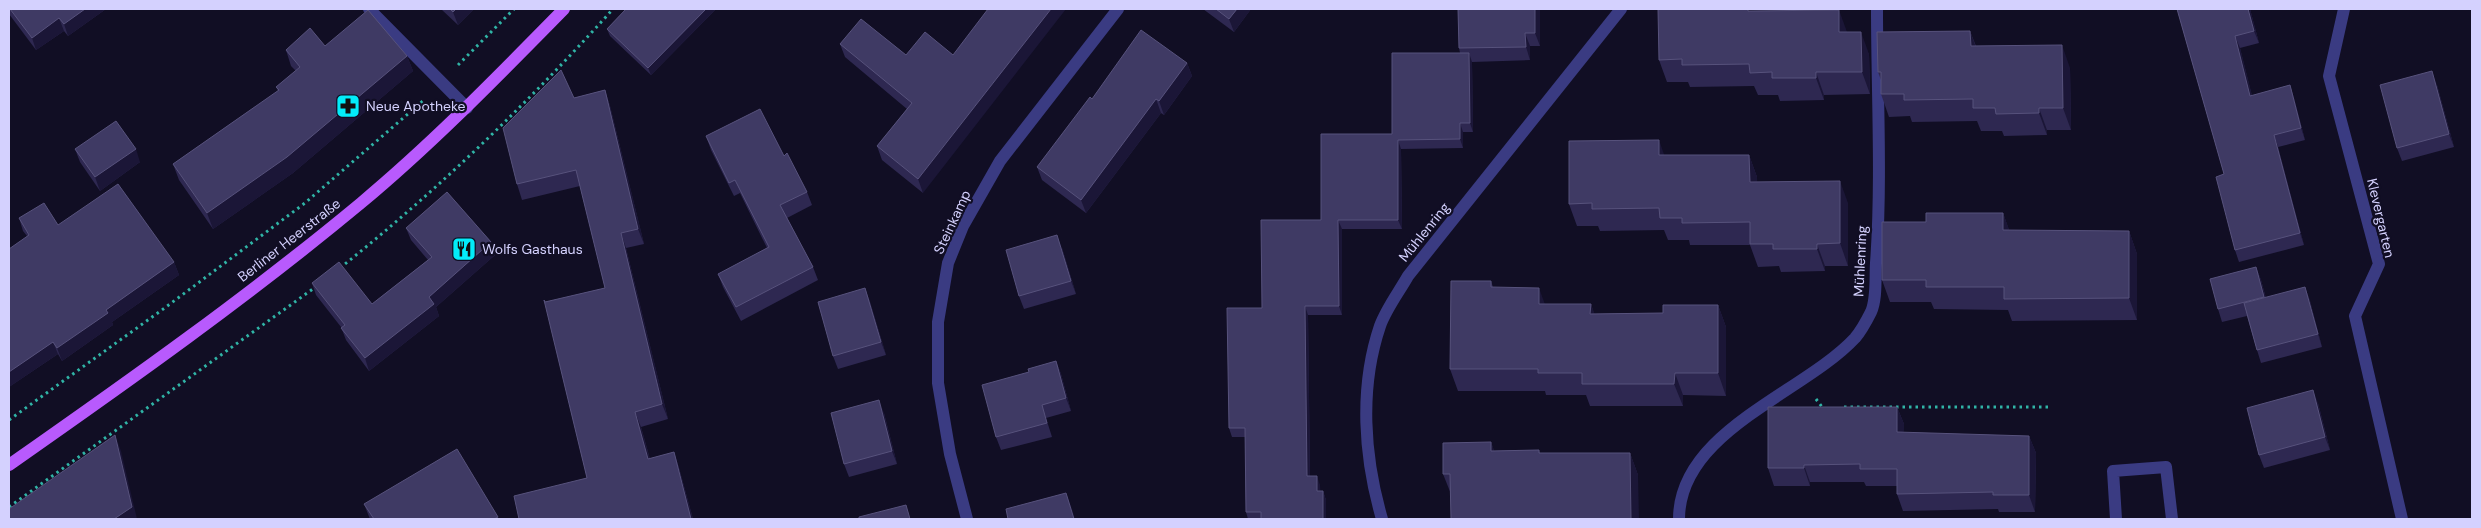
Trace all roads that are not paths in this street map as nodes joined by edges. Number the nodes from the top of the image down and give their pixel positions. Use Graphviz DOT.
graph roads {
  1 [pos="369,9"];
  2 [pos="564,9"];
  3 [pos="1118,9"];
  4 [pos="1621,9"];
  5 [pos="1877,9"];
  6 [pos="2344,9"];
  7 [pos="466,108"];
  8 [pos="9,465"];
  9 [pos="967,519"];
  10 [pos="1382,519"];
  11 [pos="1679,519"];
  12 [pos="2116,519"];
  13 [pos="2172,519"];
  14 [pos="2402,519"];
  1 -- 7 [label="street"];
  2 -- 7 [label="main road, Berliner Heerstraße"];
  3 -- 9 [label="street, Steinkamp"];
  4 -- 10 [label="street, Mühlenring"];
  5 -- 11 [label="street, Mühlenring"];
  6 -- 14 [label="street, Klevergarten"];
  7 -- 8 [label="main road, Berliner Heerstraße"];
  12 -- 13 [label="street"];
}
